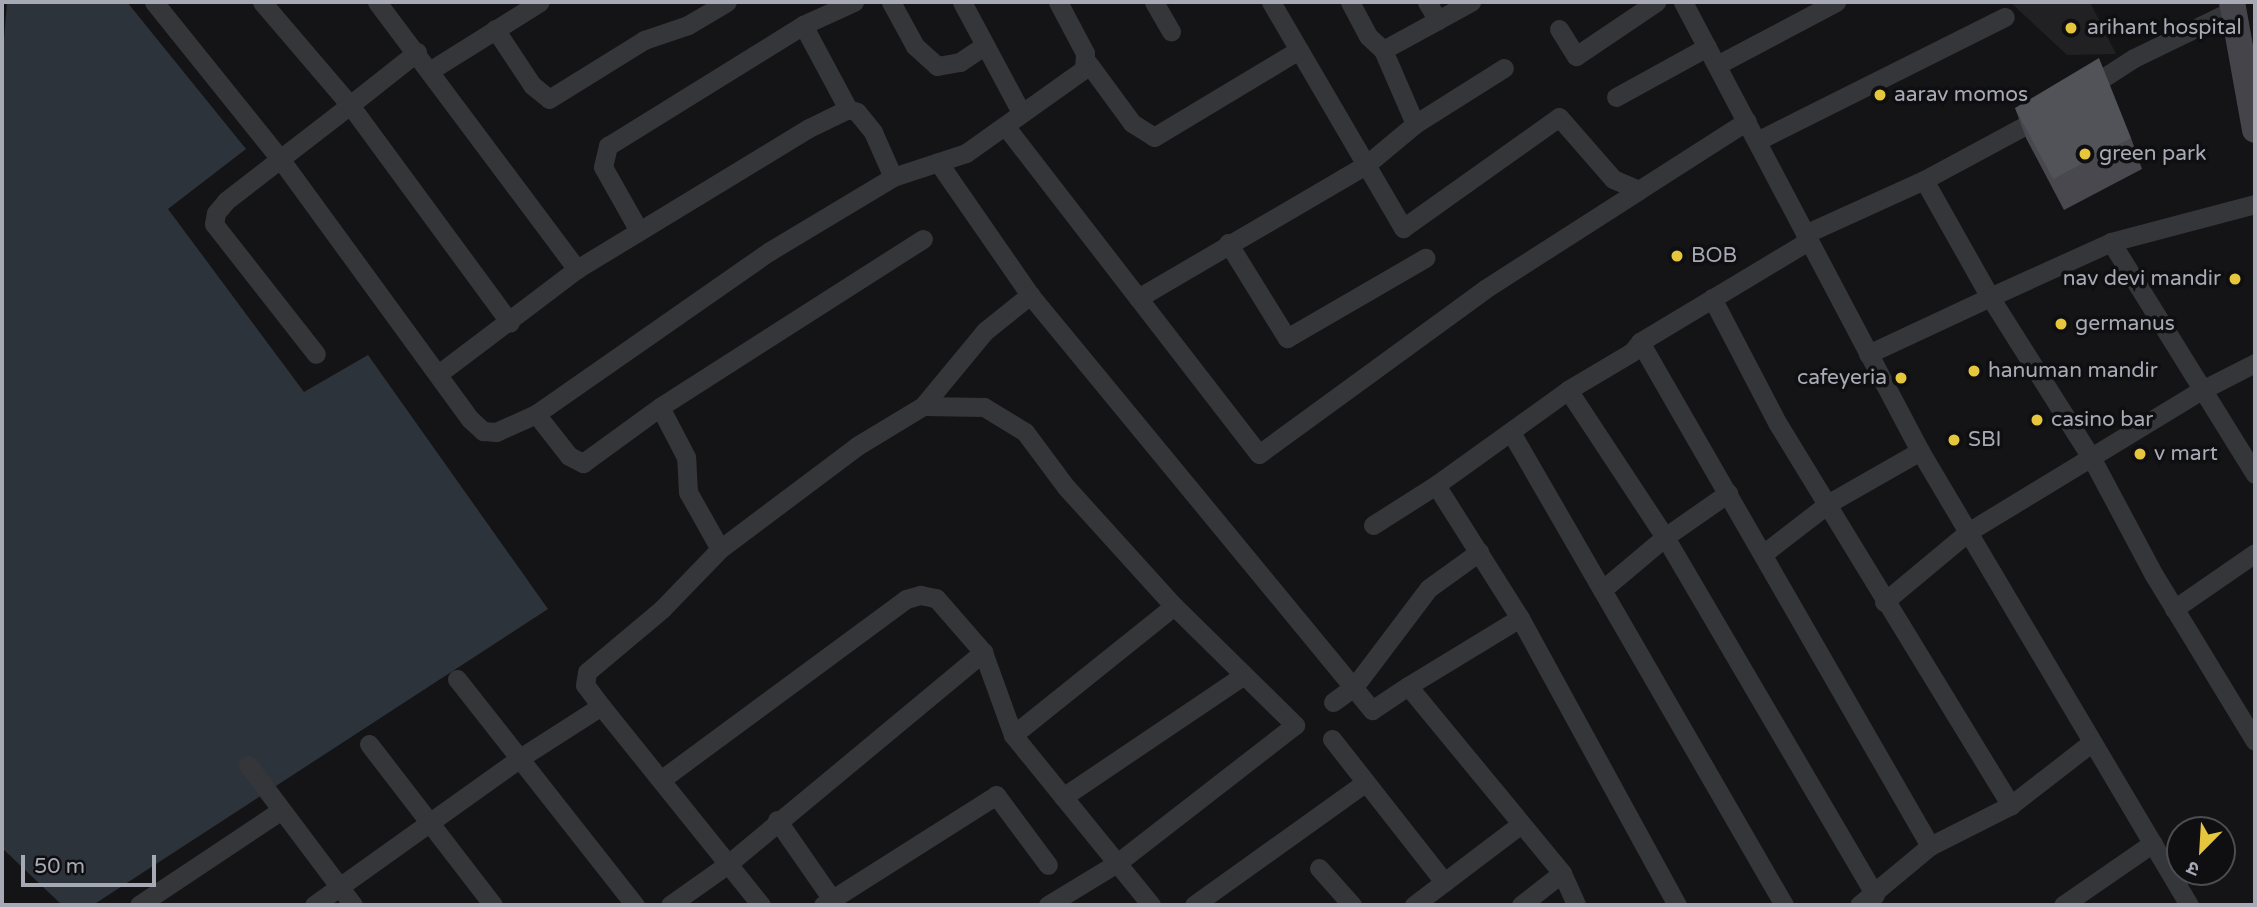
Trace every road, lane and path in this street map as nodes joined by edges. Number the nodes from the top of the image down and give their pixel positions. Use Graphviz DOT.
graph roads {
  1 [pos="262,2"];
  2 [pos="540,2"];
  3 [pos="727,2"];
  4 [pos="854,2"];
  5 [pos="891,2"];
  6 [pos="962,2"];
  7 [pos="1058,2"];
  8 [pos="1154,2"];
  9 [pos="1271,2"];
  10 [pos="1350,2"];
  11 [pos="1427,2"];
  12 [pos="1471,2"];
  13 [pos="1656,2"];
  14 [pos="1683,2"];
  15 [pos="1836,2"];
  16 [pos="380,3"];
  17 [pos="163,5"];
  18 [pos="2232,6"];
  19 [pos="2006,17"];
  20 [pos="1438,20"];
  21 [pos="803,25"];
  22 [pos="495,29"];
  23 [pos="1559,29"];
  24 [pos="1171,32"];
  25 [pos="985,45"];
  26 [pos="1707,47"];
  27 [pos="1299,50"];
  28 [pos="1383,50"];
  29 [pos="417,52"];
  30 [pos="1088,64"];
  31 [pos="1717,65"];
  32 [pos="1504,68"];
  33 [pos="431,70"];
  34 [pos="1616,97"];
  35 [pos="350,105"];
  36 [pos="848,109"];
  37 [pos="1021,112"];
  38 [pos="1747,121"];
  39 [pos="1415,124"];
  40 [pos="1006,127"];
  41 [pos="2255,130"];
  42 [pos="1757,141"];
  43 [pos="281,159"];
  44 [pos="939,162"];
  45 [pos="1366,165"];
  46 [pos="893,177"];
  47 [pos="1924,180"];
  48 [pos="1639,190"];
  49 [pos="2255,204"];
  50 [pos="638,229"];
  51 [pos="1807,237"];
  52 [pos="923,239"];
  53 [pos="2111,242"];
  54 [pos="1228,243"];
  55 [pos="1425,258"];
  56 [pos="577,269"];
  57 [pos="1030,295"];
  58 [pos="1990,297"];
  59 [pos="1138,298"];
  60 [pos="1712,298"];
  61 [pos="510,323"];
  62 [pos="1640,342"];
  63 [pos="316,354"];
  64 [pos="1868,354"];
  65 [pos="2255,363"];
  66 [pos="438,374"];
  67 [pos="1568,390"];
  68 [pos="2200,391"];
  69 [pos="923,406"];
  70 [pos="660,407"];
  71 [pos="536,414"];
  72 [pos="1512,434"];
  73 [pos="1920,451"];
  74 [pos="2092,459"];
  75 [pos="2255,474"];
  76 [pos="1436,485"];
  77 [pos="1728,494"];
  78 [pos="1829,503"];
  79 [pos="1373,525"];
  80 [pos="1968,532"];
  81 [pos="1665,537"];
  82 [pos="720,549"];
  83 [pos="1479,552"];
  84 [pos="2255,553"];
  85 [pos="1763,554"];
  86 [pos="1602,590"];
  87 [pos="1884,602"];
  88 [pos="1174,606"];
  89 [pos="2174,609"];
  90 [pos="1520,618"];
  91 [pos="984,652"];
  92 [pos="1244,675"];
  93 [pos="457,679"];
  94 [pos="1408,686"];
  95 [pos="1354,687"];
  96 [pos="1334,702"];
  97 [pos="601,706"];
  98 [pos="1013,735"];
  99 [pos="1332,740"];
  100 [pos="2255,741"];
  101 [pos="2091,743"];
  102 [pos="369,744"];
  103 [pos="520,758"];
  104 [pos="248,765"];
  105 [pos="662,779"];
  106 [pos="1366,782"];
  107 [pos="1063,797"];
  108 [pos="2011,805"];
  109 [pos="280,811"];
  110 [pos="777,820"];
  111 [pos="429,823"];
  112 [pos="1521,824"];
  113 [pos="2153,843"];
  114 [pos="1930,846"];
  115 [pos="1117,863"];
  116 [pos="728,864"];
  117 [pos="1048,865"];
  118 [pos="1319,868"];
  119 [pos="1562,873"];
  120 [pos="1444,882"];
  121 [pos="340,887"];
  122 [pos="1867,900"];
  123 [pos="827,902"];
  124 [pos="139,905"];
  125 [pos="314,905"];
  126 [pos="353,905"];
  127 [pos="493,905"];
  128 [pos="635,905"];
  129 [pos="670,905"];
  130 [pos="761,905"];
  131 [pos="1048,905"];
  132 [pos="1151,905"];
  133 [pos="1194,905"];
  134 [pos="1352,905"];
  135 [pos="1414,905"];
  136 [pos="1521,905"];
  137 [pos="1576,905"];
  138 [pos="1677,905"];
  139 [pos="1784,905"];
  140 [pos="2063,905"];
  141 [pos="2189,905"];
  1 -- 35 [label="street"];
  2 -- 22 [label="street"];
  3 -- 22 [label="street"];
  4 -- 21 [label="street"];
  5 -- 25 [label="street"];
  6 -- 25 [label="street"];
  7 -- 30 [label="street"];
  8 -- 24 [label="street"];
  9 -- 27 [label="street"];
  10 -- 28 [label="street"];
  11 -- 20 [label="street"];
  12 -- 20 [label="street"];
  13 -- 23 [label="street"];
  14 -- 26 [label="street"];
  15 -- 31 [label="street"];
  16 -- 29 [label="street"];
  17 -- 43 [label="street"];
  18 -- 41 [label="street"];
  18 -- 47 [label="street"];
  19 -- 42 [label="street"];
  20 -- 28 [label="street"];
  21 -- 36 [label="street"];
  21 -- 50 [label="street"];
  22 -- 33 [label="street"];
  25 -- 37 [label="street"];
  26 -- 31 [label="street"];
  26 -- 34 [label="street"];
  27 -- 30 [label="street"];
  27 -- 45 [label="street"];
  28 -- 39 [label="street"];
  29 -- 33 [label="street"];
  29 -- 35 [label="street"];
  30 -- 37 [label="street"];
  31 -- 38 [label="street"];
  32 -- 39 [label="street"];
  33 -- 56 [label="street"];
  35 -- 43 [label="street"];
  35 -- 61 [label="street"];
  36 -- 46 [label="street"];
  36 -- 50 [label="street"];
  37 -- 40 [label="street"];
  38 -- 42 [label="street"];
  38 -- 48 [label="street"];
  39 -- 45 [label="street"];
  40 -- 44 [label="street"];
  40 -- 59 [label="street"];
  42 -- 51 [label="street"];
  43 -- 63 [label="street"];
  43 -- 66 [label="street"];
  44 -- 46 [label="street"];
  44 -- 57 [label="street"];
  45 -- 48 [label="street"];
  45 -- 54 [label="street"];
  46 -- 71 [label="street"];
  47 -- 51 [label="street"];
  47 -- 58 [label="street"];
  48 -- 59 [label="street"];
  49 -- 53 [label="street"];
  50 -- 56 [label="street"];
  51 -- 60 [label="street"];
  51 -- 64 [label="street"];
  52 -- 70 [label="street"];
  53 -- 58 [label="street"];
  53 -- 68 [label="street"];
  54 -- 55 [label="street"];
  54 -- 59 [label="street"];
  56 -- 61 [label="street"];
  57 -- 69 [label="street"];
  57 -- 95 [label="street"];
  58 -- 64 [label="street"];
  58 -- 74 [label="street"];
  60 -- 62 [label="street"];
  60 -- 78 [label="street"];
  61 -- 66 [label="street"];
  62 -- 67 [label="street"];
  62 -- 77 [label="street"];
  64 -- 73 [label="street"];
  65 -- 68 [label="street"];
  66 -- 71 [label="street"];
  67 -- 72 [label="street"];
  67 -- 81 [label="street"];
  68 -- 74 [label="street"];
  68 -- 75 [label="street"];
  69 -- 82 [label="street"];
  69 -- 88 [label="street"];
  70 -- 71 [label="street"];
  70 -- 82 [label="street"];
  72 -- 76 [label="street"];
  72 -- 86 [label="street"];
  73 -- 78 [label="street"];
  73 -- 80 [label="street"];
  74 -- 80 [label="street"];
  74 -- 89 [label="street"];
  76 -- 79 [label="street"];
  76 -- 83 [label="street"];
  77 -- 81 [label="street"];
  77 -- 85 [label="street"];
  78 -- 85 [label="street"];
  78 -- 87 [label="street"];
  80 -- 87 [label="street"];
  80 -- 101 [label="street"];
  81 -- 86 [label="street"];
  81 -- 122 [label="street"];
  82 -- 97 [label="street"];
  83 -- 90 [label="street"];
  83 -- 95 [label="street"];
  84 -- 89 [label="street"];
  85 -- 114 [label="street"];
  86 -- 139 [label="street"];
  87 -- 108 [label="street"];
  88 -- 92 [label="street"];
  88 -- 98 [label="street"];
  89 -- 100 [label="street"];
  90 -- 94 [label="street"];
  90 -- 138 [label="street"];
  91 -- 98 [label="street"];
  91 -- 105 [label="street"];
  91 -- 110 [label="street"];
  92 -- 107 [label="street"];
  92 -- 115 [label="street"];
  93 -- 103 [label="street"];
  94 -- 95 [label="street"];
  94 -- 112 [label="street"];
  95 -- 96 [label="street"];
  97 -- 103 [label="street"];
  97 -- 105 [label="street"];
  98 -- 107 [label="street"];
  99 -- 106 [label="street"];
  101 -- 108 [label="street"];
  101 -- 113 [label="street"];
  102 -- 111 [label="street"];
  103 -- 111 [label="street"];
  103 -- 128 [label="street"];
  104 -- 109 [label="street"];
  105 -- 116 [label="street"];
  106 -- 120 [label="street"];
  106 -- 133 [label="street"];
  107 -- 115 [label="street"];
  108 -- 114 [label="street"];
  109 -- 121 [label="street"];
  109 -- 124 [label="street"];
  110 -- 116 [label="street"];
  110 -- 123 [label="street"];
  111 -- 121 [label="street"];
  111 -- 127 [label="street"];
  112 -- 119 [label="street"];
  112 -- 120 [label="street"];
  113 -- 140 [label="street"];
  113 -- 141 [label="street"];
  114 -- 122 [label="street"];
  115 -- 131 [label="street"];
  115 -- 132 [label="street"];
  116 -- 129 [label="street"];
  116 -- 130 [label="street"];
  117 -- 123 [label="street"];
  118 -- 134 [label="street"];
  119 -- 136 [label="street"];
  119 -- 137 [label="street"];
  120 -- 135 [label="street"];
  121 -- 125 [label="street"];
  121 -- 126 [label="street"];
}
